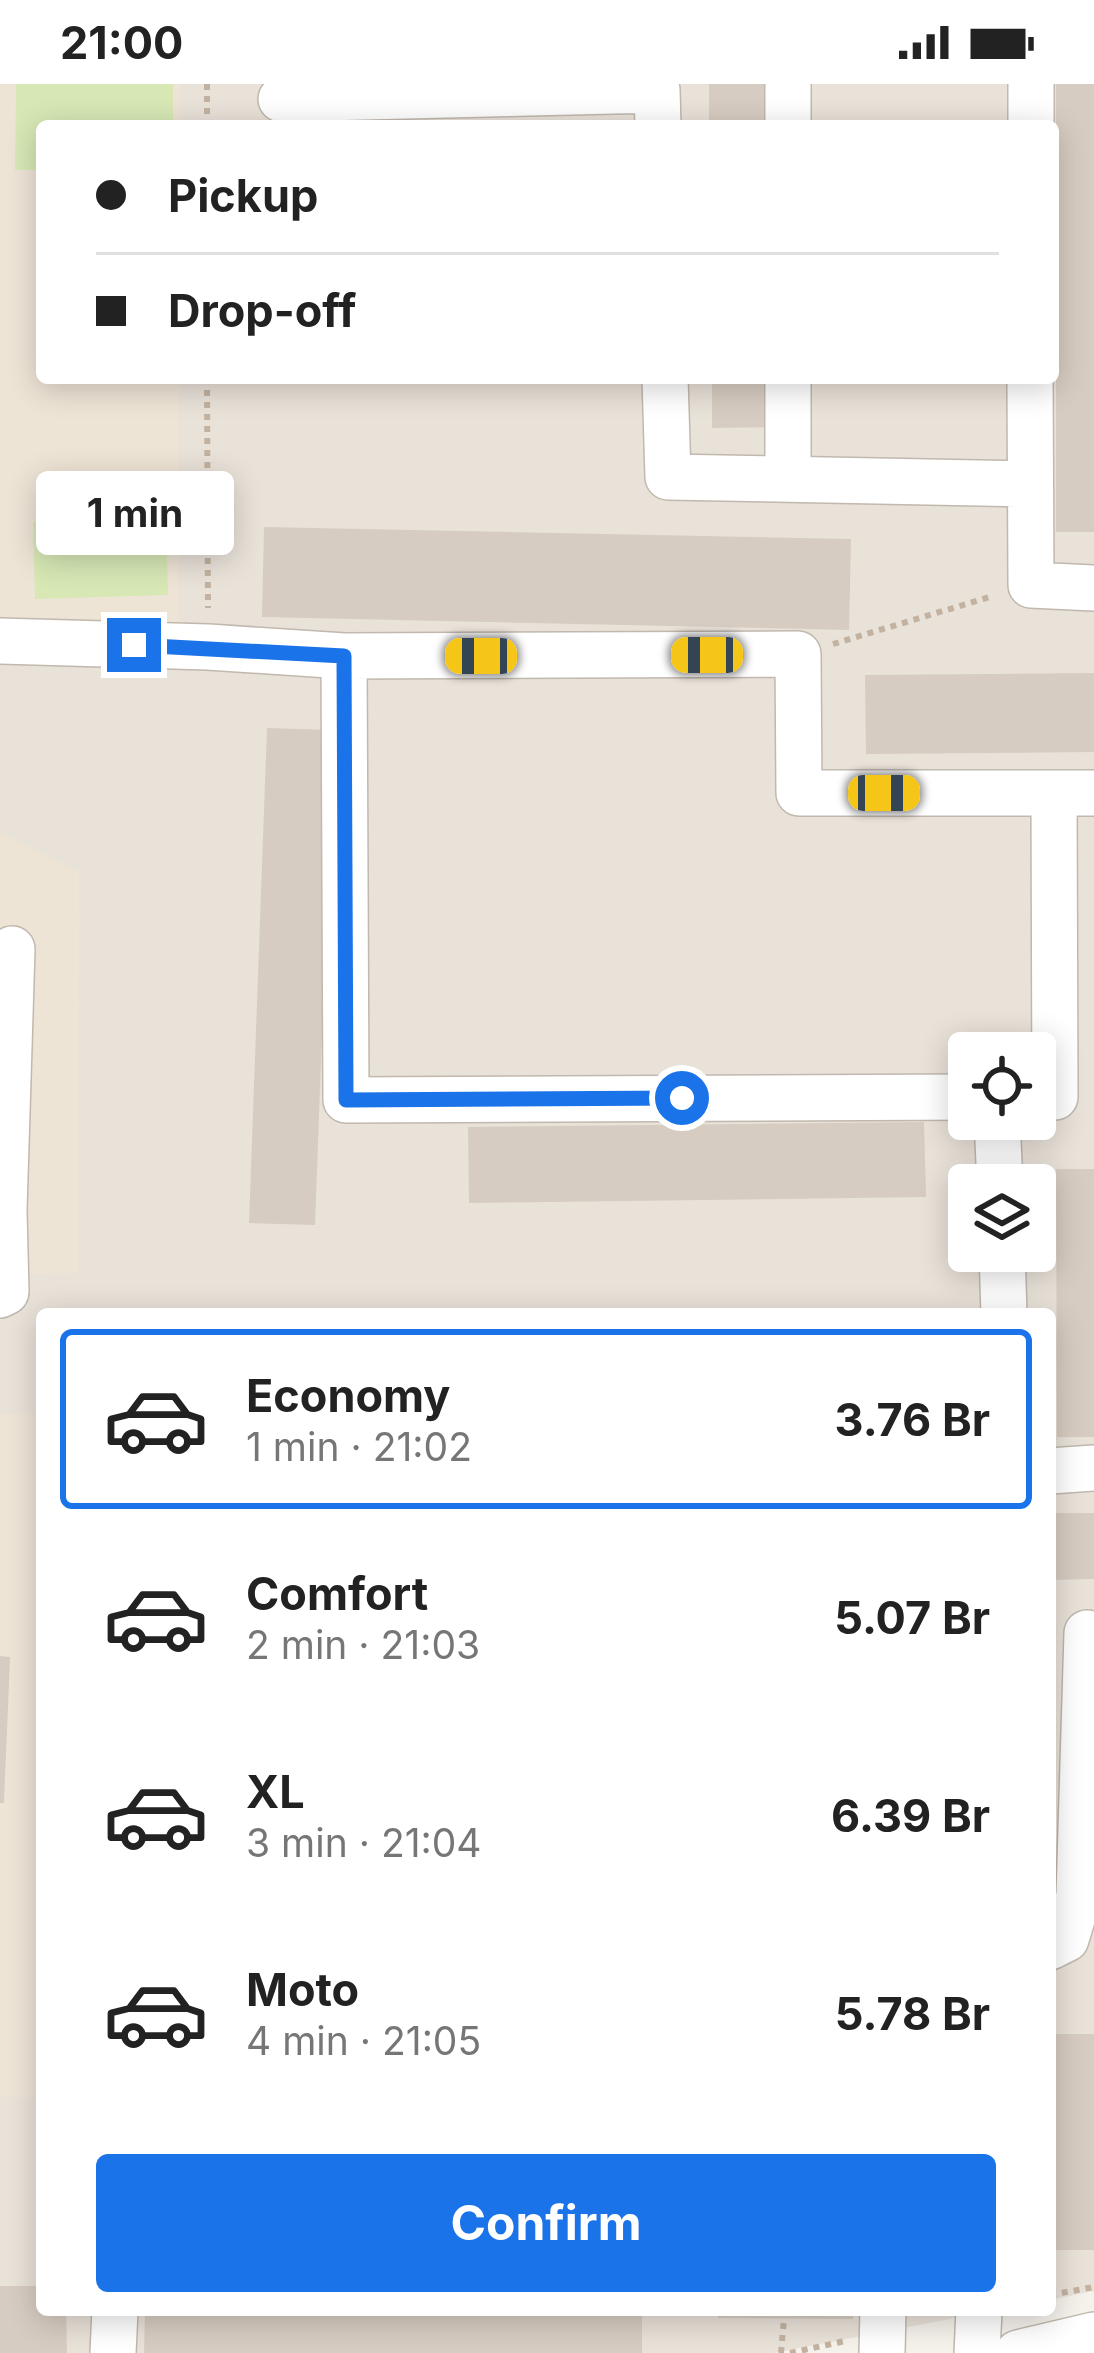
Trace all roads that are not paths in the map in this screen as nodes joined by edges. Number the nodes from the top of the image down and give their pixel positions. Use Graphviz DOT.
graph roads {
  1 [pos="788,84"];
  2 [pos="1031,84"];
  3 [pos="281,99"];
  4 [pos="658,120"];
  5 [pos="788,120"];
  6 [pos="1031,120"];
  7 [pos="665,384"];
  8 [pos="788,384"];
  9 [pos="1030,384"];
  10 [pos="788,479"];
  11 [pos="1030,484"];
  12 [pos="1094,588"];
  13 [pos="0,641"];
  14 [pos="344,656"];
  15 [pos="1074,793"];
  16 [pos="12,949"];
  17 [pos="1056,1081"];
  18 [pos="948,1097"];
  19 [pos="2,1211"];
  20 [pos="1003,1272"];
  21 [pos="0,1295"];
  22 [pos="1004,1308"];
  23 [pos="1094,1468"];
  24 [pos="1056,1471"];
  25 [pos="1077,1633"];
  26 [pos="1056,1944"];
  27 [pos="115,2316"];
  28 [pos="883,2316"];
  29 [pos="980,2316"];
  30 [pos="1094,2336"];
  31 [pos="113,2353"];
  32 [pos="882,2353"];
  33 [pos="977,2353"];
  34 [pos="1018,2353"];
  1 -- 5 [label="street"];
  2 -- 6 [label="street"];
  3 -- 4 [label="street"];
  7 -- 10 [label="street"];
  8 -- 10 [label="street"];
  9 -- 11 [label="street"];
  10 -- 11 [label="street"];
  11 -- 12 [label="street"];
  13 -- 14 [label="street"];
  14 -- 15 [label="street"];
  14 -- 18 [label="street"];
  15 -- 17 [label="street"];
  16 -- 19 [label="street"];
  19 -- 21 [label="street"];
  20 -- 22 [label="street"];
  23 -- 24 [label="street"];
  25 -- 26 [label="street"];
  27 -- 31 [label="street"];
  28 -- 32 [label="street"];
  29 -- 33 [label="street"];
  30 -- 34 [label="street"];
}
